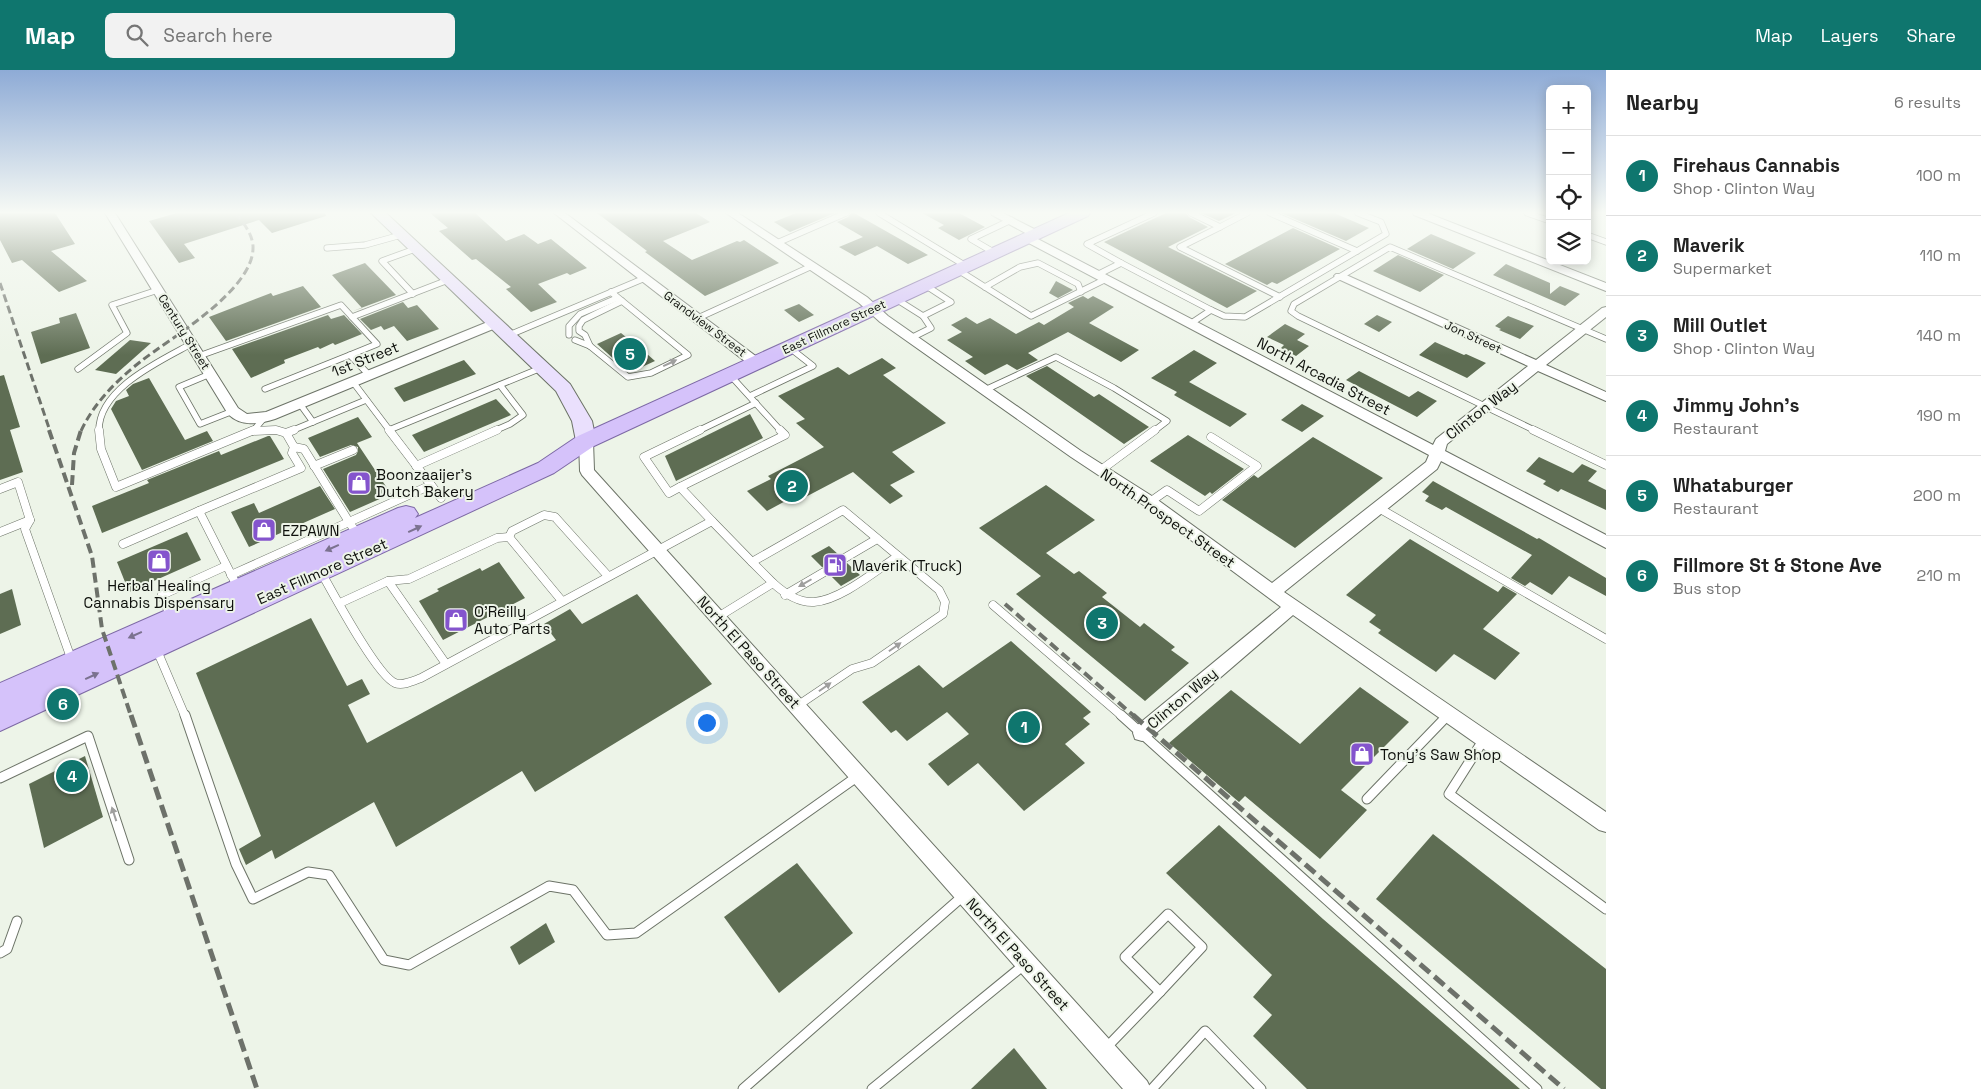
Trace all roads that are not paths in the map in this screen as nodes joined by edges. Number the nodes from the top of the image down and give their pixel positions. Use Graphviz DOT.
graph roads {
  1 [pos="140,261"];
  2 [pos="383,261"];
  3 [pos="427,261"];
  4 [pos="622,261"];
  5 [pos="803,261"];
  6 [pos="951,261"];
  7 [pos="978,261"];
  8 [pos="1074,261"];
  9 [pos="1117,261"];
  10 [pos="1206,261"];
  11 [pos="1341,261"];
  12 [pos="1367,261"];
  13 [pos="1422,261"];
  14 [pos="1539,261"];
  15 [pos="1121,263"];
  16 [pos="812,266"];
  17 [pos="962,268"];
  18 [pos="1340,276"];
  19 [pos="1102,277"];
  20 [pos="645,278"];
  21 [pos="448,280"];
  22 [pos="925,286"];
  23 [pos="985,287"];
  24 [pos="1606,287"];
  25 [pos="158,290"];
  26 [pos="611,292"];
  27 [pos="1081,292"];
  28 [pos="412,294"];
  29 [pos="1280,297"];
  30 [pos="896,299"];
  31 [pos="620,300"];
  32 [pos="874,309"];
  33 [pos="1211,310"];
  34 [pos="1606,310"];
  35 [pos="923,316"];
  36 [pos="352,317"];
  37 [pos="698,318"];
  38 [pos="494,324"];
  39 [pos="1190,324"];
  40 [pos="1583,329"];
  41 [pos="569,335"];
  42 [pos="507,336"];
  43 [pos="911,338"];
  44 [pos="1606,339"];
  45 [pos="574,340"];
  46 [pos="191,344"];
  47 [pos="590,346"];
  48 [pos="790,348"];
  49 [pos="350,355"];
  50 [pos="199,356"];
  51 [pos="756,363"];
  52 [pos="1536,366"];
  53 [pos="542,368"];
  54 [pos="78,369"];
  55 [pos="210,374"];
  56 [pos="369,375"];
  57 [pos="730,375"];
  58 [pos="353,382"];
  59 [pos="500,385"];
  60 [pos="265,389"];
  61 [pos="985,390"];
  62 [pos="750,396"];
  63 [pos="1606,397"];
  64 [pos="366,400"];
  65 [pos="756,403"];
  66 [pos="300,404"];
  67 [pos="1485,407"];
  68 [pos="233,411"];
  69 [pos="313,422"];
  70 [pos="250,425"];
  71 [pos="389,430"];
  72 [pos="286,432"];
  73 [pos="1211,437"];
  74 [pos="586,441"];
  75 [pos="294,447"];
  76 [pos="353,450"];
  77 [pos="1437,453"];
  78 [pos="1606,465"];
  79 [pos="314,466"];
  80 [pos="416,466"];
  81 [pos="1101,470"];
  82 [pos="680,487"];
  83 [pos="0,489"];
  84 [pos="436,492"];
  85 [pos="1150,502"];
  86 [pos="1377,507"];
  87 [pos="199,511"];
  88 [pos="30,520"];
  89 [pos="712,521"];
  90 [pos="354,529"];
  91 [pos="0,532"];
  92 [pos="508,537"];
  93 [pos="877,539"];
  94 [pos="1606,542"];
  95 [pos="124,544"];
  96 [pos="657,549"];
  97 [pos="898,556"];
  98 [pos="843,559"];
  99 [pos="752,562"];
  100 [pos="226,566"];
  101 [pos="826,571"];
  102 [pos="321,572"];
  103 [pos="608,576"];
  104 [pos="388,581"];
  105 [pos="235,582"];
  106 [pos="773,583"];
  107 [pos="1272,592"];
  108 [pos="784,594"];
  109 [pos="562,601"];
  110 [pos="340,604"];
  111 [pos="993,605"];
  112 [pos="1293,606"];
  113 [pos="718,617"];
  114 [pos="172,619"];
  115 [pos="1606,639"];
  116 [pos="155,646"];
  117 [pos="72,663"];
  118 [pos="446,664"];
  119 [pos="0,696"];
  120 [pos="797,706"];
  121 [pos="1449,714"];
  122 [pos="0,718"];
  123 [pos="1142,733"];
  124 [pos="1484,739"];
  125 [pos="859,775"];
  126 [pos="0,778"];
  127 [pos="1367,799"];
  128 [pos="1606,823"];
  129 [pos="129,860"];
  130 [pos="965,894"];
  131 [pos="1606,909"];
  132 [pos="17,921"];
  133 [pos="0,953"];
  134 [pos="1026,963"];
  135 [pos="1160,992"];
  136 [pos="1104,1050"];
  137 [pos="743,1089"];
  138 [pos="872,1089"];
  139 [pos="1139,1089"];
  140 [pos="1152,1089"];
  141 [pos="1261,1089"];
  142 [pos="1537,1089"];
  1 -- 25 [label="street, Century Street"];
  2 -- 28 [label="lane"];
  3 -- 21 [label="street, North El Paso Street"];
  4 -- 20 [label="street, Grandview Street"];
  5 -- 16 [label="street, North Prospect Street"];
  6 -- 17 [label="lane"];
  7 -- 17 [label="main road, East Fillmore Street"];
  8 -- 19 [label="street, North Arcadia Street"];
  9 -- 15 [label="lane"];
  10 -- 29 [label="lane"];
  11 -- 29 [label="lane"];
  12 -- 18 [label="lane"];
  13 -- 40 [label="lane"];
  14 -- 24 [label="street"];
  15 -- 19 [label="lane"];
  15 -- 33 [label="lane"];
  16 -- 32 [label="street, North Prospect Street"];
  16 -- 37 [label="lane"];
  17 -- 22 [label="main road, East Fillmore Street"];
  17 -- 23 [label="lane"];
  18 -- 52 [label="street, Jon Street"];
  18 -- 67 [label="lane"];
  19 -- 27 [label="lane"];
  19 -- 39 [label="street, North Arcadia Street"];
  20 -- 26 [label="lane"];
  20 -- 37 [label="street, Grandview Street"];
  21 -- 28 [label="lane"];
  21 -- 38 [label="street, North El Paso Street"];
  22 -- 30 [label="main road, East Fillmore Street"];
  22 -- 35 [label="lane"];
  23 -- 27 [label="lane"];
  23 -- 27 [label="lane"];
  25 -- 46 [label="street, Century Street"];
  25 -- 54 [label="lane"];
  26 -- 31 [label="lane"];
  26 -- 42 [label="lane"];
  28 -- 36 [label="lane"];
  29 -- 33 [label="lane"];
  30 -- 32 [label="main road, East Fillmore Street"];
  30 -- 35 [label="lane"];
  31 -- 41 [label="lane"];
  31 -- 47 [label="lane"];
  47 -- 31 [label="lane, one-way"];
  32 -- 43 [label="street, North Prospect Street"];
  32 -- 48 [label="main road, East Fillmore Street"];
  33 -- 39 [label="lane"];
  34 -- 40 [label="street, Clinton Way"];
  35 -- 43 [label="lane"];
  36 -- 49 [label="lane"];
  36 -- 50 [label="lane"];
  37 -- 51 [label="street, Grandview Street"];
  38 -- 42 [label="street, North El Paso Street"];
  38 -- 56 [label="street, 1st Street"];
  39 -- 77 [label="street, North Arcadia Street"];
  40 -- 44 [label="lane"];
  40 -- 52 [label="street, Clinton Way"];
  42 -- 53 [label="street, North El Paso Street"];
  43 -- 61 [label="street, North Prospect Street"];
  45 -- 47 [label="lane"];
  46 -- 50 [label="street, Century Street"];
  46 -- 70 [label="lane"];
  48 -- 51 [label="main road, East Fillmore Street"];
  48 -- 62 [label="lane"];
  49 -- 56 [label="lane"];
  49 -- 60 [label="lane"];
  50 -- 55 [label="street, Century Street"];
  51 -- 57 [label="main road, East Fillmore Street"];
  52 -- 63 [label="street, Jon Street"];
  52 -- 67 [label="street, Clinton Way"];
  53 -- 59 [label="lane"];
  53 -- 74 [label="street, North El Paso Street"];
  55 -- 68 [label="street, Century Street"];
  55 -- 68 [label="lane"];
  56 -- 58 [label="street, 1st Street"];
  57 -- 62 [label="lane"];
  57 -- 74 [label="main road, East Fillmore Street"];
  58 -- 64 [label="lane"];
  58 -- 66 [label="street, 1st Street"];
  59 -- 71 [label="lane"];
  59 -- 80 [label="lane"];
  61 -- 81 [label="street, North Prospect Street"];
  61 -- 81 [label="lane"];
  62 -- 65 [label="lane"];
  64 -- 69 [label="lane"];
  64 -- 71 [label="lane"];
  65 -- 82 [label="lane"];
  65 -- 82 [label="lane"];
  66 -- 69 [label="lane"];
  66 -- 70 [label="street, 1st Street"];
  67 -- 77 [label="street, Clinton Way"];
  67 -- 78 [label="lane"];
  68 -- 70 [label="street"];
  69 -- 72 [label="lane"];
  70 -- 72 [label="lane"];
  71 -- 80 [label="lane"];
  72 -- 75 [label="lane"];
  73 -- 85 [label="lane"];
  74 -- 84 [label="main road, East Fillmore Street"];
  74 -- 96 [label="street, North El Paso Street"];
  102 -- 74 [label="main road, East Fillmore Street, one-way"];
  75 -- 79 [label="lane"];
  75 -- 87 [label="lane"];
  76 -- 79 [label="lane"];
  77 -- 86 [label="street, Clinton Way"];
  77 -- 94 [label="street, North Arcadia Street"];
  79 -- 90 [label="lane"];
  80 -- 84 [label="lane"];
  81 -- 85 [label="street, North Prospect Street"];
  82 -- 89 [label="lane"];
  83 -- 88 [label="lane"];
  84 -- 90 [label="main road, East Fillmore Street"];
  85 -- 107 [label="street, North Prospect Street"];
  86 -- 107 [label="street, Clinton Way"];
  86 -- 115 [label="lane"];
  87 -- 95 [label="lane"];
  87 -- 100 [label="lane"];
  88 -- 91 [label="lane"];
  88 -- 117 [label="lane"];
  89 -- 96 [label="lane"];
  89 -- 99 [label="lane"];
  90 -- 105 [label="main road, East Fillmore Street"];
  92 -- 103 [label="lane"];
  92 -- 104 [label="lane"];
  92 -- 109 [label="lane"];
  93 -- 97 [label="lane"];
  93 -- 98 [label="lane"];
  93 -- 99 [label="lane"];
  96 -- 103 [label="lane"];
  96 -- 113 [label="street, North El Paso Street"];
  97 -- 108 [label="lane"];
  120 -- 97 [label="lane, one-way"];
  99 -- 106 [label="lane"];
  100 -- 105 [label="lane"];
  100 -- 114 [label="lane"];
  101 -- 108 [label="lane, one-way"];
  102 -- 110 [label="lane"];
  102 -- 116 [label="main road, East Fillmore Street"];
  103 -- 109 [label="lane"];
  104 -- 110 [label="lane"];
  104 -- 118 [label="lane"];
  105 -- 114 [label="main road, East Fillmore Street"];
  106 -- 108 [label="lane"];
  106 -- 113 [label="lane"];
  107 -- 112 [label="street, North Prospect Street"];
  109 -- 118 [label="lane"];
  110 -- 118 [label="lane"];
  111 -- 123 [label="lane"];
  112 -- 121 [label="street, North Prospect Street"];
  112 -- 123 [label="street, Clinton Way"];
  113 -- 120 [label="street, North El Paso Street"];
  114 -- 117 [label="main road, East Fillmore Street, one-way"];
  122 -- 116 [label="main road, East Fillmore Street, one-way"];
  116 -- 125 [label="lane"];
  117 -- 119 [label="main road, East Fillmore Street"];
  120 -- 125 [label="street, North El Paso Street"];
  121 -- 124 [label="street, North Prospect Street"];
  121 -- 127 [label="lane"];
  123 -- 142 [label="lane"];
  124 -- 128 [label="street, North Prospect Street"];
  124 -- 131 [label="lane"];
  125 -- 130 [label="street, North El Paso Street"];
  129 -- 126 [label="lane, one-way"];
  130 -- 134 [label="street, North El Paso Street"];
  130 -- 137 [label="lane"];
  132 -- 133 [label="lane"];
  134 -- 136 [label="street, North El Paso Street"];
  134 -- 138 [label="lane"];
  135 -- 135 [label="lane"];
  135 -- 136 [label="lane"];
  136 -- 139 [label="street, North El Paso Street"];
  140 -- 141 [label="lane"];
}
